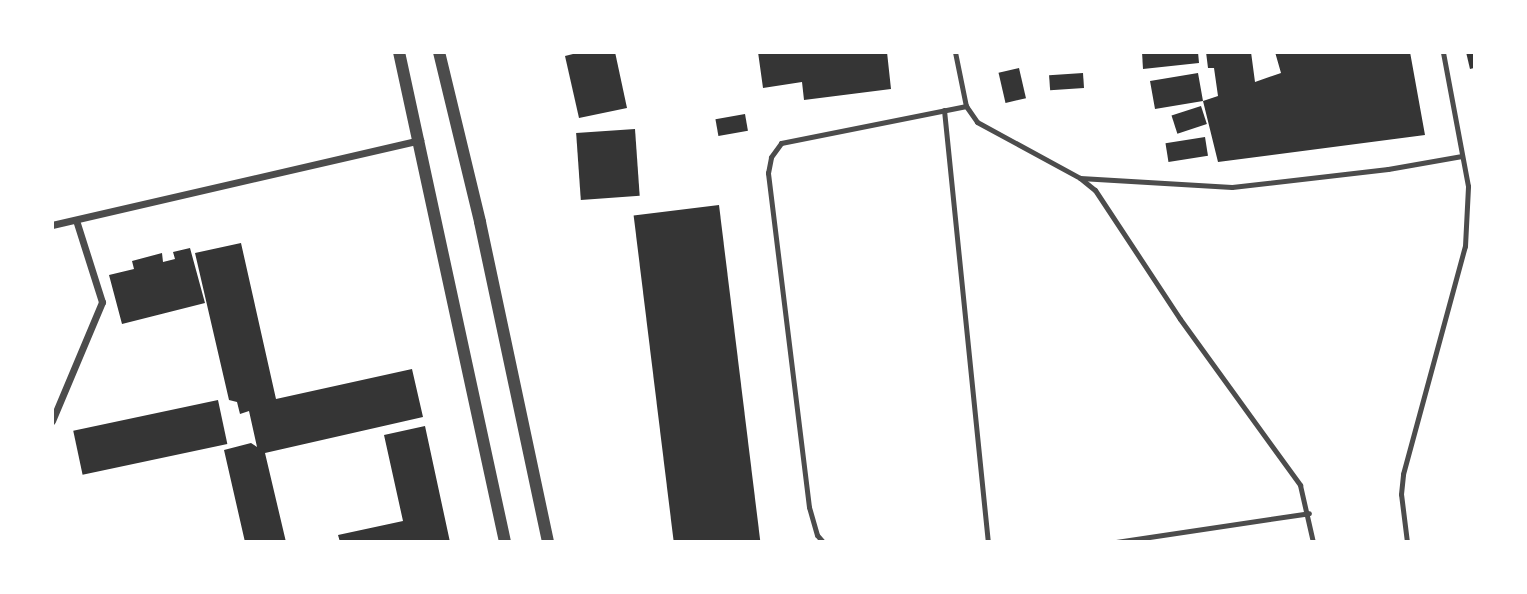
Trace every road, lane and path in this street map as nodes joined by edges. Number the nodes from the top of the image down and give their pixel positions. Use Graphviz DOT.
graph roads {
  1 [pos="399,52"];
  2 [pos="439,52"];
  3 [pos="955,52"];
  4 [pos="1443,52"];
  5 [pos="966,106"];
  6 [pos="944,110"];
  7 [pos="420,140"];
  8 [pos="1462,156"];
  9 [pos="1080,178"];
  10 [pos="76,220"];
  11 [pos="52,225"];
  12 [pos="52,421"];
  13 [pos="1309,513"];
  14 [pos="505,541"];
  15 [pos="548,541"];
  16 [pos="823,541"];
  17 [pos="988,541"];
  18 [pos="1116,541"];
  19 [pos="1313,541"];
  20 [pos="1406,541"];
  1 -- 7 [label="street"];
  2 -- 15 [label="street"];
  3 -- 5 [label="lane"];
  4 -- 8 [label="lane"];
  5 -- 6 [label="lane"];
  5 -- 9 [label="lane"];
  6 -- 16 [label="lane"];
  6 -- 17 [label="lane"];
  7 -- 10 [label="street"];
  7 -- 14 [label="street"];
  8 -- 9 [label="lane"];
  8 -- 20 [label="lane"];
  9 -- 13 [label="lane"];
  10 -- 11 [label="street"];
  10 -- 12 [label="street"];
  13 -- 18 [label="lane"];
  13 -- 19 [label="lane"];
}
